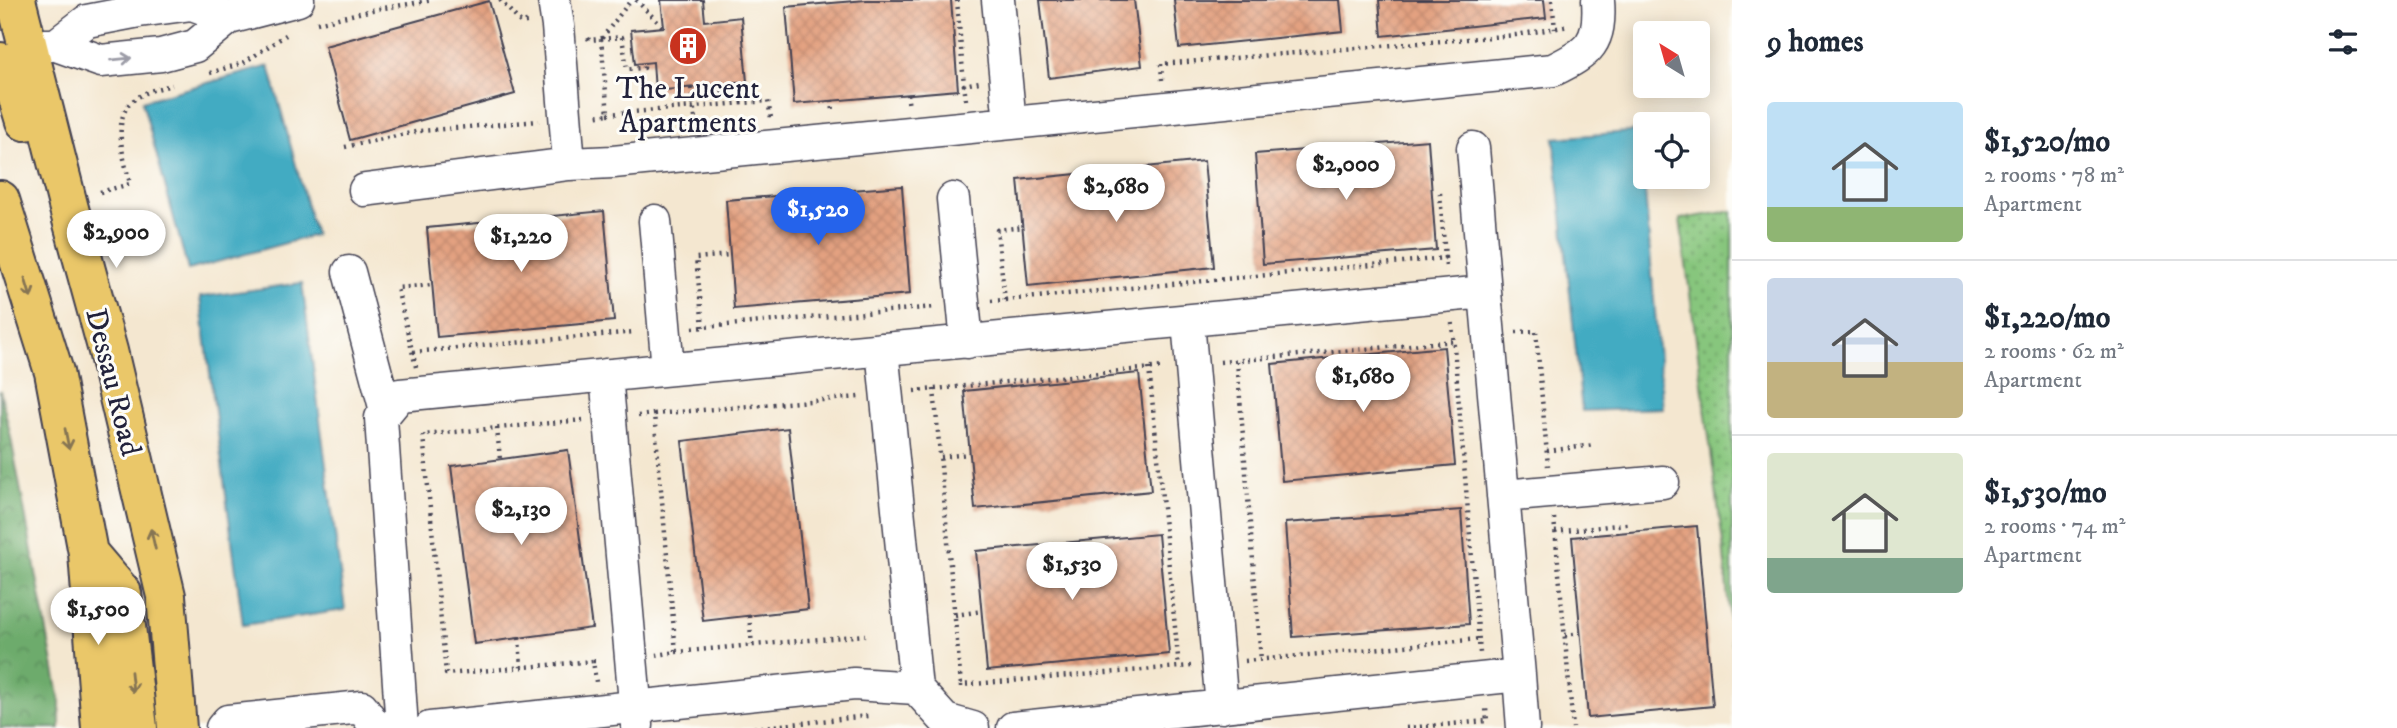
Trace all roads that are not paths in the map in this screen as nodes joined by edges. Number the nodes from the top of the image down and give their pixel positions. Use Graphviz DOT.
graph roads {
  1 [pos="16,0"];
  2 [pos="998,0"];
  3 [pos="1598,0"];
  4 [pos="558,9"];
  5 [pos="304,12"];
  6 [pos="229,18"];
  7 [pos="21,46"];
  8 [pos="1010,123"];
  9 [pos="1474,148"];
  10 [pos="569,164"];
  11 [pos="365,190"];
  12 [pos="953,199"];
  13 [pos="0,200"];
  14 [pos="655,221"];
  15 [pos="349,272"];
  16 [pos="1485,292"];
  17 [pos="1188,322"];
  18 [pos="967,342"];
  19 [pos="882,349"];
  20 [pos="668,369"];
  21 [pos="606,375"];
  22 [pos="386,411"];
  23 [pos="1663,482"];
  24 [pos="1503,496"];
  25 [pos="88,553"];
  26 [pos="1519,675"];
  27 [pos="916,688"];
  28 [pos="1222,707"];
  29 [pos="637,717"];
  30 [pos="303,720"];
  31 [pos="102,728"];
  32 [pos="138,728"];
  33 [pos="177,728"];
  34 [pos="222,728"];
  35 [pos="376,728"];
  36 [pos="402,728"];
  37 [pos="430,728"];
  38 [pos="973,728"];
  39 [pos="1013,728"];
  40 [pos="1523,728"];
  1 -- 7 [label="main road, Dessau Road"];
  2 -- 8 [label="lane"];
  3 -- 8 [label="lane"];
  4 -- 10 [label="lane"];
  5 -- 6 [label="lane"];
  6 -- 7 [label="lane"];
  7 -- 6 [label="lane, one-way"];
  33 -- 7 [label="main road, Dessau Road, one-way"];
  8 -- 10 [label="lane"];
  9 -- 16 [label="lane"];
  10 -- 11 [label="lane"];
  12 -- 18 [label="lane"];
  13 -- 25 [label="main road, Dessau Road, one-way"];
  14 -- 20 [label="lane"];
  15 -- 22 [label="lane"];
  16 -- 17 [label="lane"];
  16 -- 24 [label="lane"];
  17 -- 18 [label="lane"];
  17 -- 28 [label="lane"];
  18 -- 19 [label="lane"];
  19 -- 20 [label="lane"];
  19 -- 27 [label="lane"];
  20 -- 21 [label="lane"];
  21 -- 22 [label="lane"];
  21 -- 29 [label="lane"];
  22 -- 36 [label="lane"];
  23 -- 24 [label="lane"];
  24 -- 26 [label="lane"];
  25 -- 31 [label="main road, Dessau Road"];
  25 -- 32 [label="main road, one-way"];
  26 -- 28 [label="lane"];
  26 -- 40 [label="lane"];
  27 -- 29 [label="lane"];
  27 -- 38 [label="lane"];
  28 -- 39 [label="lane"];
  29 -- 37 [label="lane"];
  30 -- 34 [label="lane"];
  30 -- 35 [label="lane"];
}
